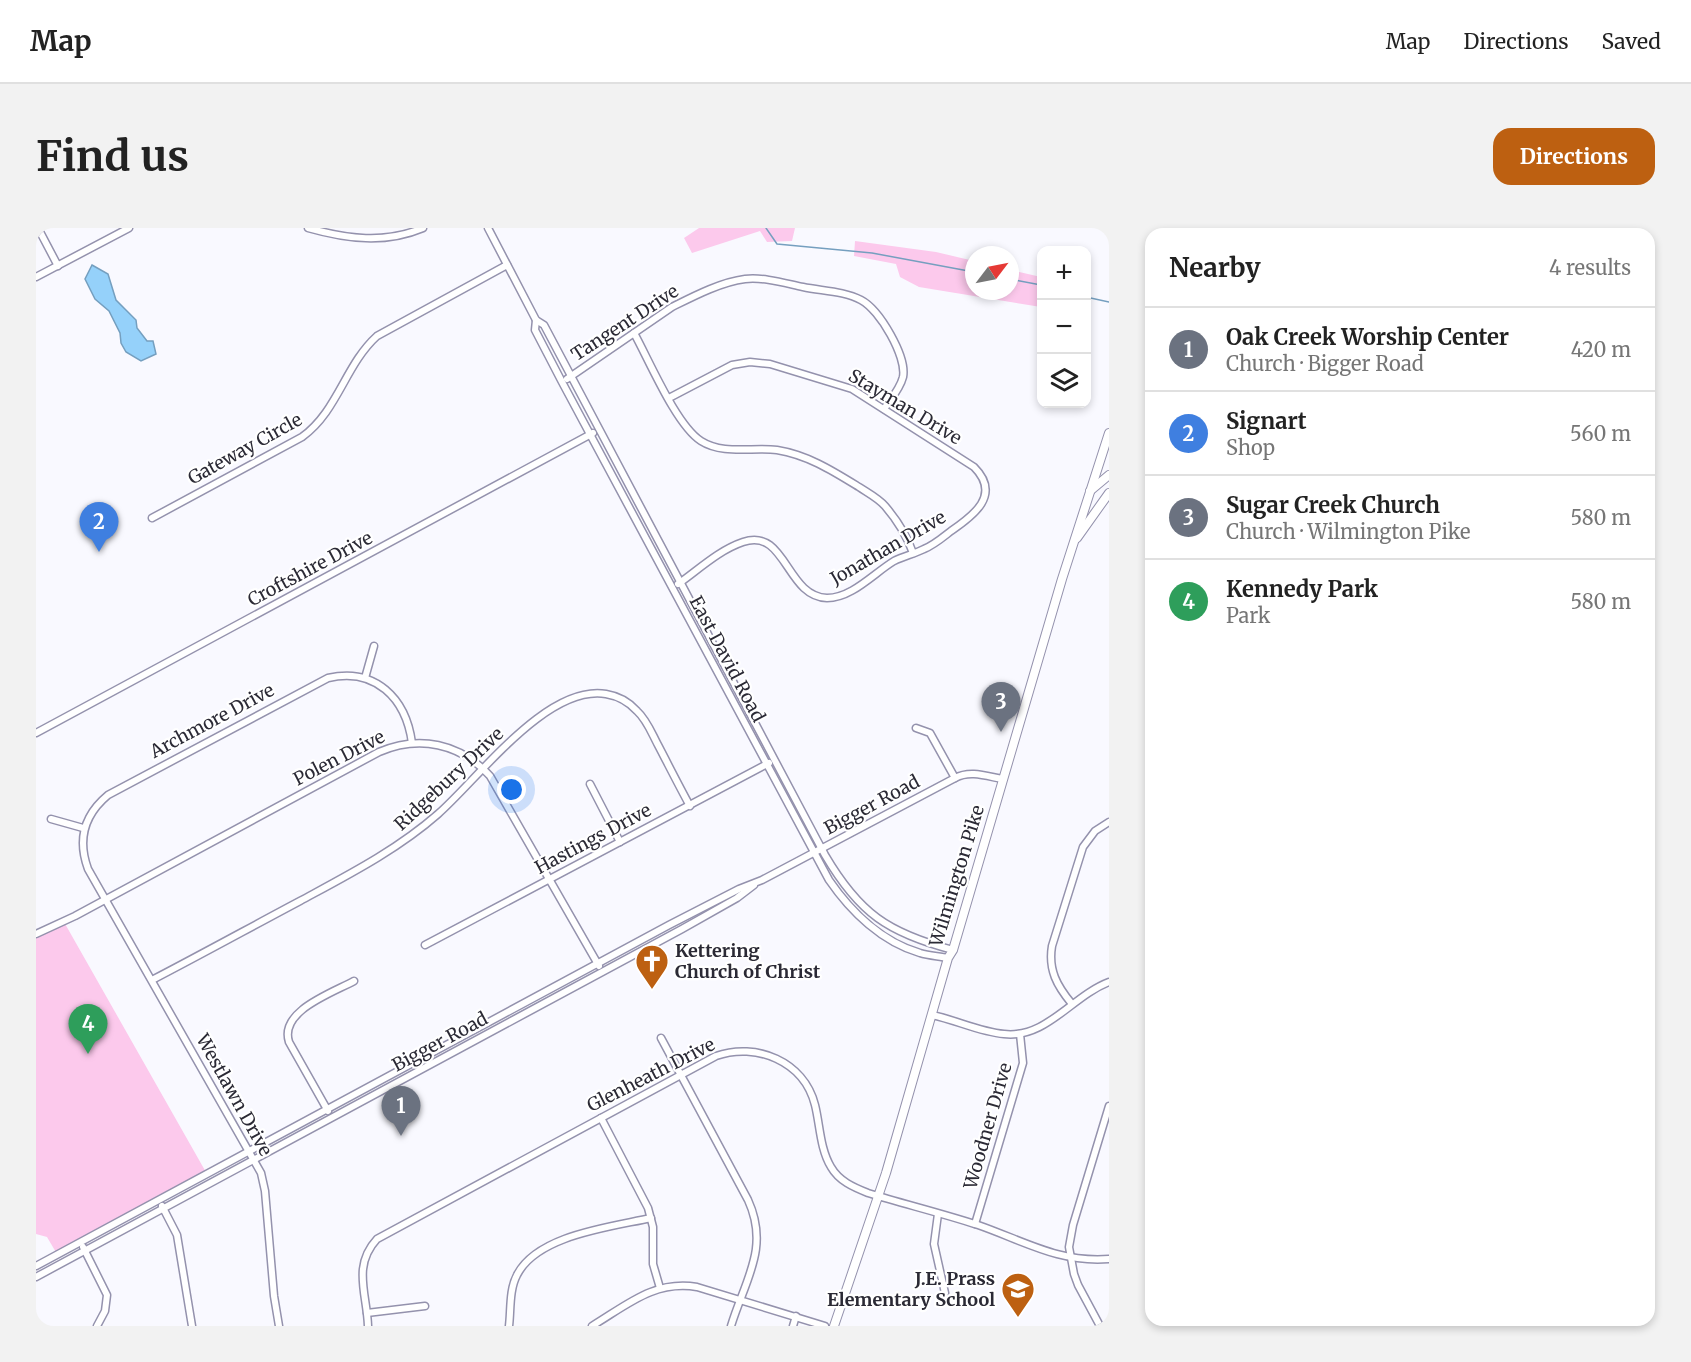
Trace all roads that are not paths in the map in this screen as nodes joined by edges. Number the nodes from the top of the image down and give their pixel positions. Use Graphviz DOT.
graph roads {
  1 [pos="38,228"];
  2 [pos="129,228"];
  3 [pos="308,228"];
  4 [pos="423,228"];
  5 [pos="488,228"];
  6 [pos="507,265"];
  7 [pos="58,266"];
  8 [pos="36,278"];
  9 [pos="536,320"];
  10 [pos="634,333"];
  11 [pos="570,377"];
  12 [pos="562,382"];
  13 [pos="669,398"];
  14 [pos="885,409"];
  15 [pos="598,430"];
  16 [pos="1109,434"];
  17 [pos="590,435"];
  18 [pos="1109,475"];
  19 [pos="983,480"];
  20 [pos="1089,492"];
  21 [pos="1109,493"];
  22 [pos="152,518"];
  23 [pos="1072,547"];
  24 [pos="913,553"];
  25 [pos="680,582"];
  26 [pos="672,588"];
  27 [pos="374,646"];
  28 [pos="365,678"];
  29 [pos="916,728"];
  30 [pos="36,733"];
  31 [pos="412,743"];
  32 [pos="775,760"];
  33 [pos="767,765"];
  34 [pos="483,769"];
  35 [pos="955,777"];
  36 [pos="1002,779"];
  37 [pos="590,784"];
  38 [pos="690,806"];
  39 [pos="51,819"];
  40 [pos="1109,822"];
  41 [pos="83,828"];
  42 [pos="620,842"];
  43 [pos="822,849"];
  44 [pos="814,853"];
  45 [pos="550,879"];
  46 [pos="760,881"];
  47 [pos="105,899"];
  48 [pos="36,934"];
  49 [pos="425,945"];
  50 [pos="953,950"];
  51 [pos="948,958"];
  52 [pos="598,964"];
  53 [pos="602,971"];
  54 [pos="152,980"];
  55 [pos="354,981"];
  56 [pos="1109,982"];
  57 [pos="1072,1004"];
  58 [pos="932,1015"];
  59 [pos="1020,1034"];
  60 [pos="661,1038"];
  61 [pos="680,1075"];
  62 [pos="1109,1106"];
  63 [pos="327,1109"];
  64 [pos="332,1117"];
  65 [pos="601,1118"];
  66 [pos="249,1152"];
  67 [pos="254,1160"];
  68 [pos="878,1196"];
  69 [pos="158,1201"];
  70 [pos="163,1209"];
  71 [pos="938,1214"];
  72 [pos="651,1218"];
  73 [pos="975,1224"];
  74 [pos="80,1241"];
  75 [pos="85,1250"];
  76 [pos="1071,1258"];
  77 [pos="1109,1259"];
  78 [pos="36,1266"];
  79 [pos="36,1277"];
  80 [pos="660,1288"];
  81 [pos="945,1293"];
  82 [pos="740,1299"];
  83 [pos="425,1306"];
  84 [pos="367,1312"];
  85 [pos="796,1316"];
  86 [pos="97,1326"];
  87 [pos="192,1326"];
  88 [pos="279,1326"];
  89 [pos="368,1326"];
  90 [pos="509,1326"];
  91 [pos="592,1326"];
  92 [pos="731,1326"];
  93 [pos="793,1326"];
  94 [pos="825,1326"];
  95 [pos="834,1326"];
  96 [pos="1100,1326"];
  1 -- 7 [label="street"];
  2 -- 7 [label="street"];
  3 -- 4 [label="street"];
  5 -- 6 [label="street, East David Road"];
  6 -- 9 [label="street, East David Road"];
  6 -- 22 [label="street, Gateway Circle"];
  7 -- 8 [label="street"];
  9 -- 11 [label="street, East David Road"];
  9 -- 12 [label="street, East David Road"];
  10 -- 11 [label="street, Tangent Drive"];
  10 -- 13 [label="street"];
  10 -- 14 [label="street, Tangent Drive"];
  11 -- 12 [label="street, Tangent Drive"];
  11 -- 15 [label="street, East David Road"];
  12 -- 17 [label="street, East David Road"];
  13 -- 14 [label="street, Stayman Drive"];
  13 -- 24 [label="street"];
  14 -- 19 [label="street, Stayman Drive"];
  15 -- 17 [label="street, Croftshire Drive"];
  15 -- 25 [label="street, East David Road"];
  16 -- 20 [label="main road, Wilmington Pike"];
  17 -- 26 [label="street, East David Road"];
  17 -- 30 [label="street, Croftshire Drive"];
  18 -- 20 [label="main road"];
  19 -- 24 [label="street, Jonathan Drive"];
  20 -- 23 [label="main road, Wilmington Pike"];
  21 -- 23 [label="main road"];
  23 -- 36 [label="main road, Wilmington Pike"];
  24 -- 25 [label="street, Jonathan Drive"];
  25 -- 26 [label="street, Jonathan Drive"];
  25 -- 32 [label="street, East David Road"];
  26 -- 33 [label="street, East David Road"];
  27 -- 28 [label="street"];
  28 -- 31 [label="street"];
  28 -- 41 [label="street, Archmore Drive"];
  29 -- 35 [label="street"];
  31 -- 34 [label="street, Polen Drive"];
  31 -- 47 [label="street, Polen Drive"];
  32 -- 33 [label="street, Hastings Drive"];
  32 -- 43 [label="street, East David Road"];
  33 -- 38 [label="street, Hastings Drive"];
  33 -- 44 [label="street, East David Road"];
  34 -- 38 [label="street, Ridgebury Drive"];
  34 -- 45 [label="street, Polen Drive"];
  34 -- 54 [label="street, Ridgebury Drive"];
  35 -- 36 [label="street, Bigger Road"];
  35 -- 43 [label="street, Bigger Road"];
  36 -- 50 [label="main road, Wilmington Pike"];
  37 -- 42 [label="street"];
  38 -- 42 [label="street, Hastings Drive"];
  39 -- 41 [label="street"];
  40 -- 57 [label="street"];
  41 -- 47 [label="street"];
  42 -- 45 [label="street, Hastings Drive"];
  43 -- 44 [label="street, Bigger Road"];
  43 -- 50 [label="street, East David Road"];
  44 -- 46 [label="street, Bigger Road"];
  44 -- 51 [label="street, East David Road"];
  45 -- 49 [label="street, Hastings Drive"];
  45 -- 52 [label="street, Polen Drive"];
  46 -- 52 [label="street, Bigger Road"];
  46 -- 53 [label="street, Bigger Road"];
  47 -- 48 [label="street, Polen Drive"];
  47 -- 54 [label="street, Westlawn Drive"];
  50 -- 51 [label="main road, Wilmington Pike"];
  51 -- 58 [label="main road, Wilmington Pike"];
  52 -- 53 [label="street, Polen Drive"];
  52 -- 63 [label="street, Bigger Road"];
  53 -- 64 [label="street, Bigger Road"];
  54 -- 66 [label="street, Westlawn Drive"];
  55 -- 63 [label="street"];
  56 -- 57 [label="street"];
  57 -- 59 [label="street"];
  58 -- 59 [label="street"];
  58 -- 68 [label="main road, Wilmington Pike"];
  59 -- 73 [label="street, Woodner Drive"];
  60 -- 61 [label="street"];
  61 -- 65 [label="street, Glenheath Drive"];
  61 -- 68 [label="street, Glenheath Drive"];
  61 -- 82 [label="street"];
  62 -- 76 [label="street"];
  63 -- 64 [label="street"];
  63 -- 66 [label="street, Bigger Road"];
  64 -- 67 [label="street, Bigger Road"];
  65 -- 72 [label="street"];
  65 -- 84 [label="street, Glenheath Drive"];
  66 -- 67 [label="street, Westlawn Drive"];
  66 -- 69 [label="street, Bigger Road"];
  67 -- 70 [label="street, Bigger Road"];
  67 -- 88 [label="street, Westlawn Drive"];
  68 -- 71 [label="street, Glenheath Drive"];
  68 -- 95 [label="main road, Wilmington Pike"];
  69 -- 70 [label="street"];
  69 -- 74 [label="street, Bigger Road"];
  70 -- 75 [label="street, Bigger Road"];
  70 -- 87 [label="street"];
  71 -- 73 [label="street, Glenheath Drive"];
  71 -- 81 [label="street"];
  72 -- 80 [label="street"];
  72 -- 90 [label="street"];
  73 -- 76 [label="street, Glenheath Drive"];
  74 -- 75 [label="street"];
  74 -- 78 [label="street, Bigger Road"];
  75 -- 79 [label="street, Bigger Road"];
  75 -- 86 [label="street"];
  76 -- 77 [label="street, Glenheath Drive"];
  76 -- 96 [label="street"];
  80 -- 82 [label="street"];
  80 -- 91 [label="street"];
  82 -- 85 [label="street"];
  82 -- 92 [label="street"];
  83 -- 84 [label="street"];
  84 -- 89 [label="street, Glenheath Drive"];
  85 -- 93 [label="street"];
  85 -- 94 [label="street"];
}
